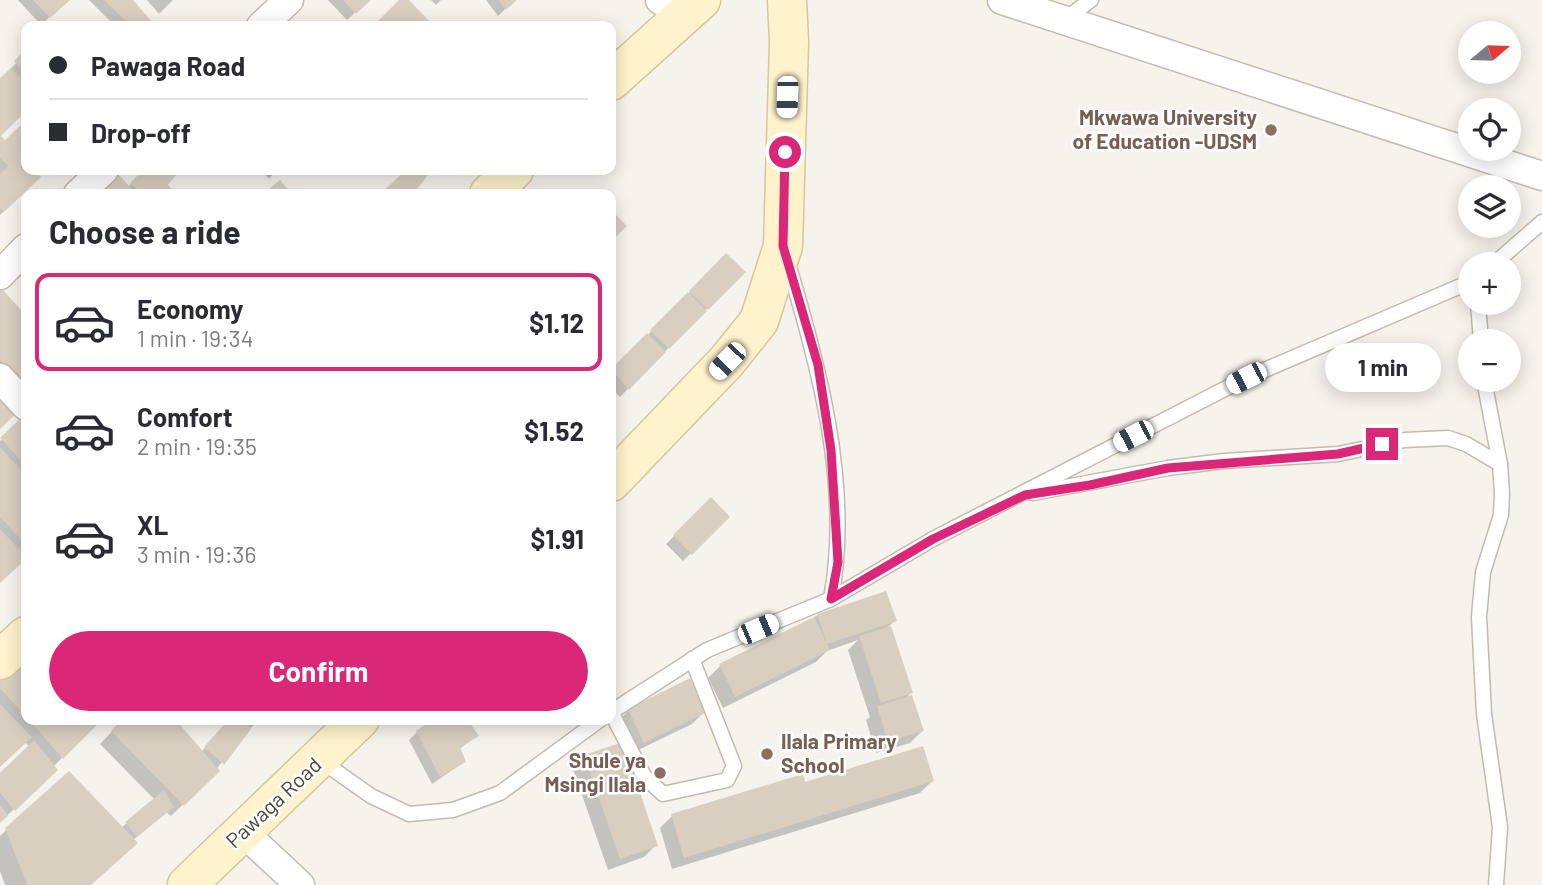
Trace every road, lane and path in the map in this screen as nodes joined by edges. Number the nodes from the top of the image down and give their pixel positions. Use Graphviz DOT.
graph roads {
  1 [pos="289,0"];
  2 [pos="787,0"];
  3 [pos="1002,0"];
  4 [pos="1091,0"];
  5 [pos="683,4"];
  6 [pos="1064,20"];
  7 [pos="266,21"];
  8 [pos="616,76"];
  9 [pos="99,175"];
  10 [pos="509,175"];
  11 [pos="1542,176"];
  12 [pos="83,189"];
  13 [pos="494,189"];
  14 [pos="1542,222"];
  15 [pos="783,246"];
  16 [pos="1508,252"];
  17 [pos="21,253"];
  18 [pos="0,275"];
  19 [pos="1458,287"];
  20 [pos="0,378"];
  21 [pos="1486,392"];
  22 [pos="21,401"];
  23 [pos="1500,464"];
  24 [pos="616,477"];
  25 [pos="1025,495"];
  26 [pos="831,599"];
  27 [pos="21,641"];
  28 [pos="692,659"];
  29 [pos="0,660"];
  30 [pos="616,709"];
  31 [pos="616,722"];
  32 [pos="354,725"];
  33 [pos="593,725"];
  34 [pos="320,760"];
  35 [pos="243,832"];
  36 [pos="187,885"];
  37 [pos="300,885"];
  38 [pos="1496,885"];
  1 -- 7 [label="street"];
  2 -- 15 [label="main road"];
  3 -- 6 [label="street"];
  4 -- 6 [label="lane"];
  5 -- 8 [label="main road"];
  6 -- 11 [label="street"];
  9 -- 12 [label="street"];
  10 -- 13 [label="main road"];
  14 -- 16 [label="lane"];
  15 -- 24 [label="main road"];
  15 -- 26 [label="lane"];
  17 -- 18 [label="street"];
  19 -- 25 [label="lane"];
  20 -- 22 [label="street"];
  21 -- 23 [label="lane"];
  23 -- 25 [label="lane"];
  23 -- 38 [label="lane"];
  25 -- 26 [label="lane"];
  26 -- 28 [label="lane"];
  27 -- 29 [label="main road"];
  28 -- 30 [label="lane"];
  28 -- 31 [label="lane"];
  32 -- 34 [label="main road, Pawaga Road"];
  33 -- 34 [label="lane"];
  34 -- 35 [label="main road, Pawaga Road"];
  35 -- 36 [label="main road, Pawaga Road"];
  35 -- 37 [label="street"];
}
